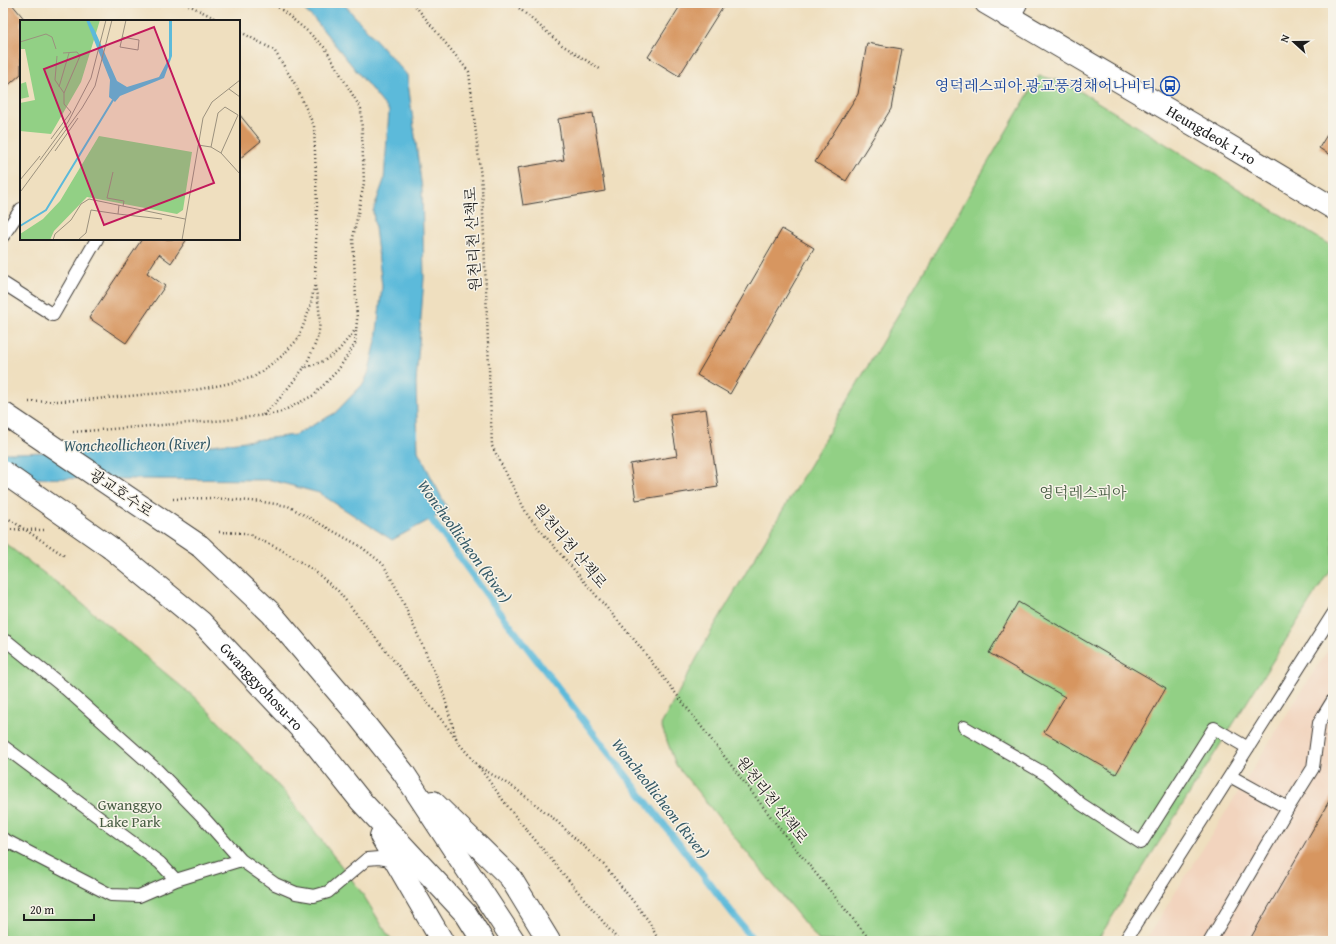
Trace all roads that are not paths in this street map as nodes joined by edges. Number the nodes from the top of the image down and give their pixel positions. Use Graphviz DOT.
graph roads {
  1 [pos="986,3"];
  2 [pos="1012,10"];
  3 [pos="1333,208"];
  4 [pos="20,210"];
  5 [pos="3,236"];
  6 [pos="96,240"];
  7 [pos="3,282"];
  8 [pos="3,413"];
  9 [pos="3,472"];
  10 [pos="1333,614"];
  11 [pos="3,640"];
  12 [pos="1333,700"];
  13 [pos="964,727"];
  14 [pos="3,746"];
  15 [pos="1248,748"];
  16 [pos="403,772"];
  17 [pos="1230,776"];
  18 [pos="360,800"];
  19 [pos="1288,808"];
  20 [pos="3,839"];
  21 [pos="241,860"];
  22 [pos="396,861"];
  23 [pos="176,880"];
  24 [pos="442,941"];
  25 [pos="483,941"];
  26 [pos="514,941"];
  27 [pos="549,941"];
  28 [pos="1125,941"];
  29 [pos="1210,941"];
  1 -- 2 [label="main road, Heungdeok 1-ro"];
  2 -- 3 [label="main road, Heungdeok 1-ro"];
  4 -- 5 [label="lane"];
  6 -- 7 [label="lane"];
  8 -- 16 [label="main road, 광교호수로, bridge"];
  9 -- 18 [label="main road, Gwanggyohosu-ro, bridge"];
  10 -- 15 [label="lane"];
  11 -- 21 [label="lane"];
  12 -- 19 [label="lane"];
  13 -- 15 [label="lane"];
  14 -- 23 [label="lane"];
  15 -- 17 [label="lane"];
  16 -- 26 [label="main road"];
  16 -- 27 [label="main road"];
  17 -- 19 [label="lane"];
  17 -- 28 [label="lane"];
  18 -- 22 [label="main road"];
  18 -- 25 [label="main road, Gwanggyohosu-ro"];
  19 -- 29 [label="lane"];
  20 -- 23 [label="lane"];
  21 -- 22 [label="lane"];
  21 -- 23 [label="lane"];
  22 -- 24 [label="main road"];
}
